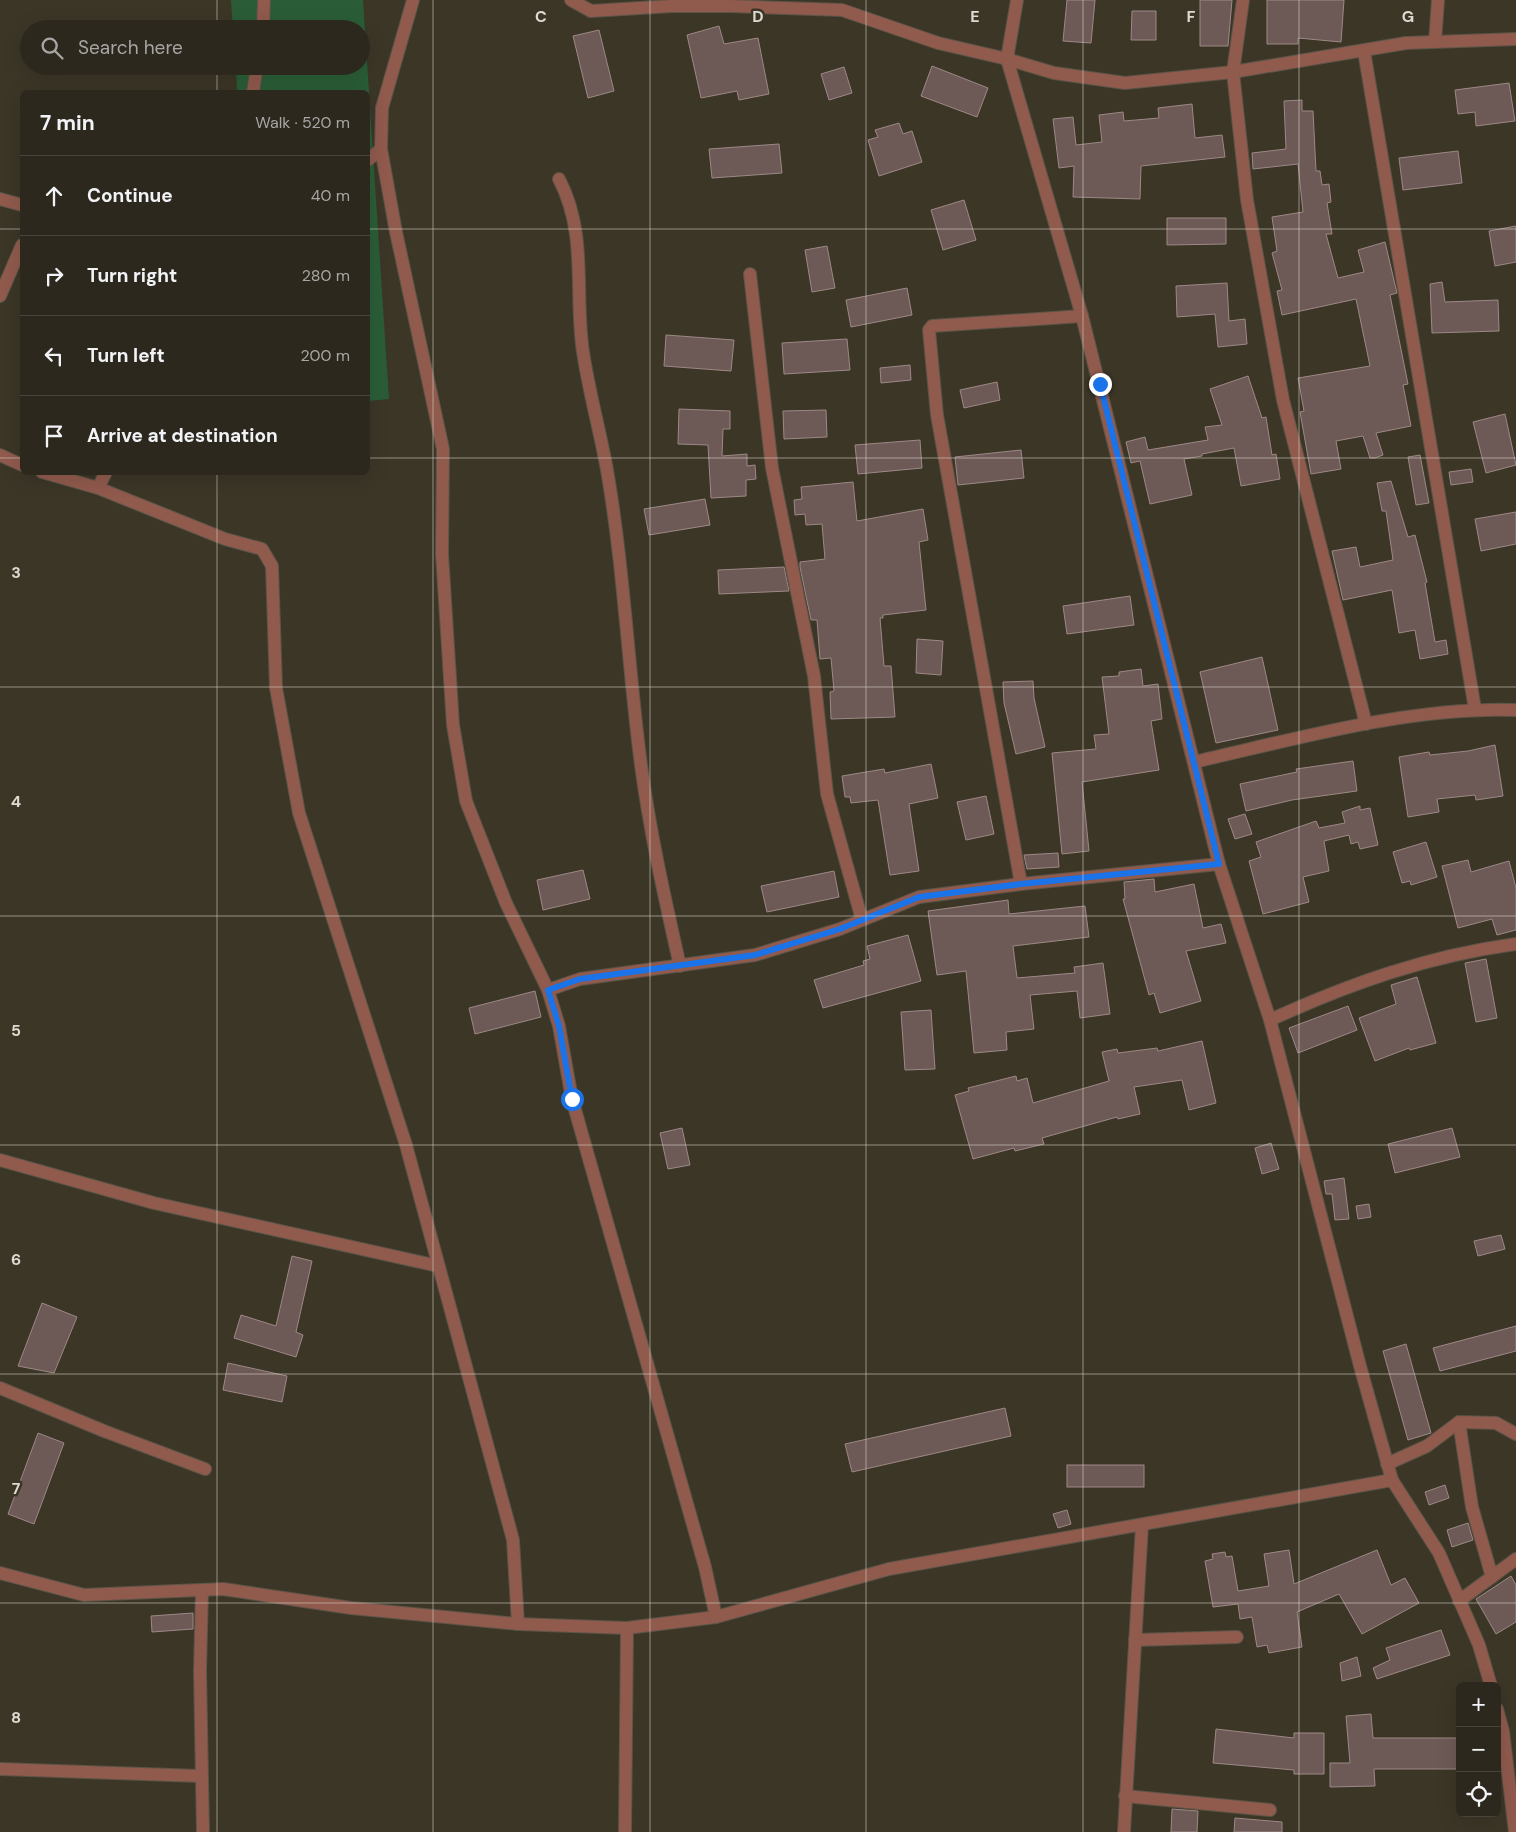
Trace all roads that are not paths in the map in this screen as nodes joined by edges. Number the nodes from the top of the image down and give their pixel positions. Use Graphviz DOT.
graph roads {
  1 [pos="264,0"];
  2 [pos="413,0"];
  3 [pos="571,0"];
  4 [pos="1017,0"];
  5 [pos="1243,0"];
  6 [pos="1438,0"];
  7 [pos="672,3"];
  8 [pos="843,5"];
  9 [pos="263,20"];
  10 [pos="1516,39"];
  11 [pos="1435,42"];
  12 [pos="1364,51"];
  13 [pos="1007,59"];
  14 [pos="1233,72"];
  15 [pos="256,75"];
  16 [pos="253,90"];
  17 [pos="382,149"];
  18 [pos="370,158"];
  19 [pos="559,180"];
  20 [pos="0,199"];
  21 [pos="20,204"];
  22 [pos="20,250"];
  23 [pos="750,274"];
  24 [pos="0,296"];
  25 [pos="1082,316"];
  26 [pos="0,455"];
  27 [pos="20,463"];
  28 [pos="52,475"];
  29 [pos="104,475"];
  30 [pos="98,488"];
  31 [pos="1475,709"];
  32 [pos="1516,710"];
  33 [pos="1366,724"];
  34 [pos="1194,762"];
  35 [pos="1219,864"];
  36 [pos="1021,884"];
  37 [pos="862,920"];
  38 [pos="1516,944"];
  39 [pos="680,966"];
  40 [pos="548,990"];
  41 [pos="1270,1020"];
  42 [pos="0,1160"];
  43 [pos="438,1266"];
  44 [pos="0,1388"];
  45 [pos="1459,1422"];
  46 [pos="1516,1434"];
  47 [pos="1388,1464"];
  48 [pos="204,1469"];
  49 [pos="1392,1480"];
  50 [pos="1142,1524"];
  51 [pos="1516,1559"];
  52 [pos="0,1573"];
  53 [pos="1492,1576"];
  54 [pos="202,1591"];
  55 [pos="1459,1601"];
  56 [pos="716,1617"];
  57 [pos="518,1624"];
  58 [pos="627,1628"];
  59 [pos="1237,1637"];
  60 [pos="1135,1640"];
  61 [pos="1489,1682"];
  62 [pos="1501,1724"];
  63 [pos="0,1769"];
  64 [pos="200,1776"];
  65 [pos="1514,1794"];
  66 [pos="1125,1796"];
  67 [pos="1270,1810"];
  68 [pos="203,1832"];
  69 [pos="625,1832"];
  70 [pos="1124,1832"];
  71 [pos="1515,1832"];
  1 -- 9 [label="street"];
  2 -- 17 [label="street"];
  3 -- 7 [label="street"];
  4 -- 13 [label="street"];
  5 -- 14 [label="street"];
  6 -- 11 [label="street"];
  7 -- 8 [label="street"];
  8 -- 13 [label="street"];
  10 -- 11 [label="street"];
  11 -- 12 [label="street"];
  12 -- 14 [label="street"];
  12 -- 31 [label="street"];
  13 -- 14 [label="street"];
  13 -- 25 [label="street"];
  14 -- 33 [label="street"];
  15 -- 16 [label="street"];
  17 -- 18 [label="street"];
  17 -- 40 [label="street"];
  19 -- 39 [label="street"];
  20 -- 21 [label="street"];
  22 -- 24 [label="street"];
  23 -- 37 [label="street"];
  25 -- 34 [label="street"];
  25 -- 36 [label="street"];
  26 -- 27 [label="street"];
  28 -- 30 [label="street"];
  29 -- 30 [label="street"];
  30 -- 43 [label="street"];
  31 -- 32 [label="street"];
  31 -- 33 [label="street"];
  33 -- 34 [label="street"];
  34 -- 35 [label="street"];
  35 -- 36 [label="street"];
  35 -- 41 [label="street"];
  36 -- 37 [label="street"];
  37 -- 39 [label="street"];
  38 -- 41 [label="street"];
  39 -- 40 [label="street"];
  40 -- 56 [label="street"];
  41 -- 47 [label="street"];
  42 -- 43 [label="street"];
  43 -- 57 [label="street"];
  44 -- 48 [label="street"];
  45 -- 46 [label="street"];
  45 -- 47 [label="street"];
  45 -- 53 [label="street"];
  47 -- 49 [label="street"];
  49 -- 50 [label="street"];
  49 -- 55 [label="street"];
  50 -- 56 [label="street"];
  50 -- 60 [label="street"];
  51 -- 53 [label="street"];
  52 -- 54 [label="street"];
  53 -- 55 [label="street"];
  54 -- 57 [label="street"];
  54 -- 64 [label="street"];
  55 -- 61 [label="street"];
  56 -- 58 [label="street"];
  57 -- 58 [label="street"];
  58 -- 69 [label="street"];
  59 -- 60 [label="street"];
  60 -- 66 [label="street"];
  62 -- 65 [label="street"];
  63 -- 64 [label="street"];
  64 -- 68 [label="street"];
  65 -- 71 [label="street"];
  66 -- 67 [label="street"];
  66 -- 70 [label="street"];
}
